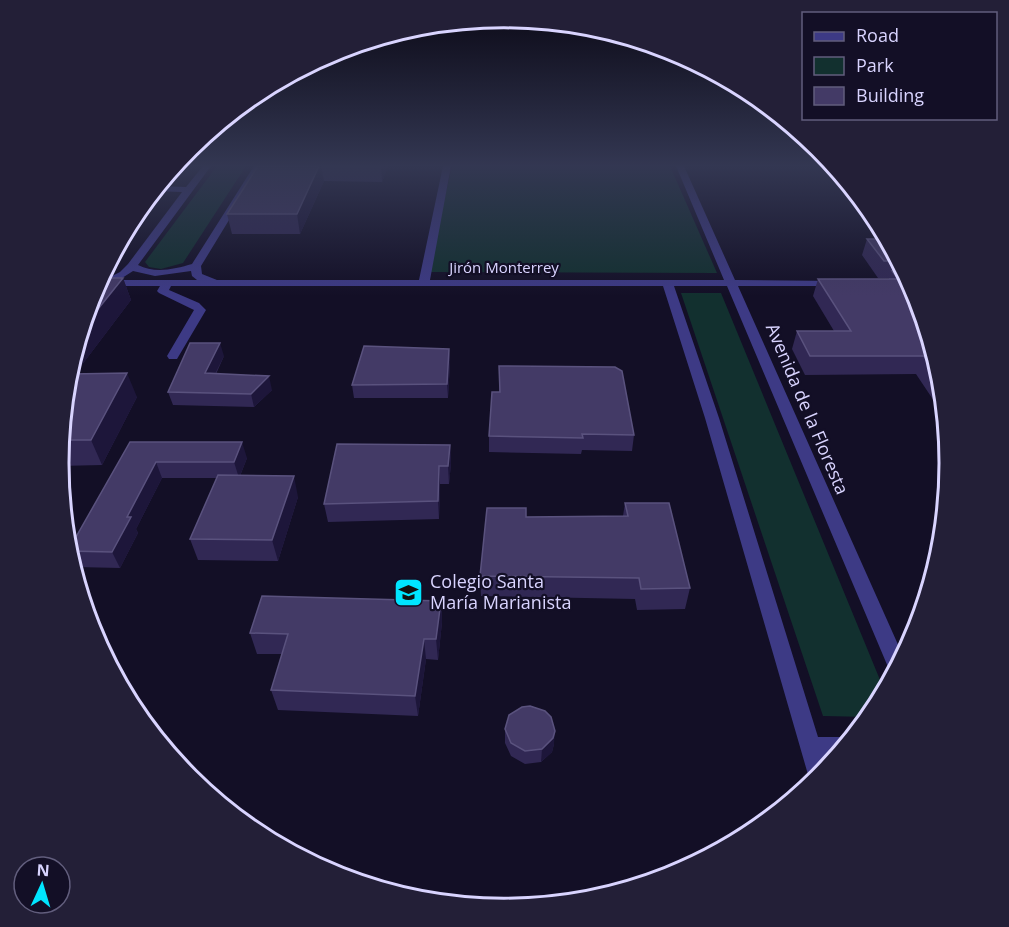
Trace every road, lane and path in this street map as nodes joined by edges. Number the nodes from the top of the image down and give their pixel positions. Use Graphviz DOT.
graph roads {
  1 [pos="174,209"];
  2 [pos="231,209"];
  3 [pos="438,209"];
  4 [pos="699,209"];
  5 [pos="132,266"];
  6 [pos="196,266"];
  7 [pos="110,280"];
  8 [pos="109,283"];
  9 [pos="219,283"];
  10 [pos="424,283"];
  11 [pos="667,283"];
  12 [pos="732,283"];
  13 [pos="854,283"];
  14 [pos="167,284"];
  15 [pos="173,356"];
  16 [pos="894,658"];
  17 [pos="810,747"];
  18 [pos="834,747"];
  19 [pos="816,766"];
  1 -- 5 [label="street"];
  2 -- 6 [label="street"];
  3 -- 10 [label="street"];
  4 -- 12 [label="street, Avenida de la Floresta"];
  5 -- 6 [label="street"];
  5 -- 7 [label="street"];
  6 -- 9 [label="street"];
  8 -- 14 [label="street, Jirón Monterrey"];
  9 -- 10 [label="street, Jirón Monterrey"];
  9 -- 14 [label="street, Jirón Monterrey"];
  10 -- 11 [label="street, Jirón Monterrey"];
  11 -- 12 [label="street, Jirón Monterrey"];
  11 -- 17 [label="street"];
  12 -- 13 [label="street, Jirón Monterrey"];
  12 -- 16 [label="street, Avenida de la Floresta"];
  14 -- 15 [label="street"];
  17 -- 18 [label="street"];
  17 -- 19 [label="street"];
}
